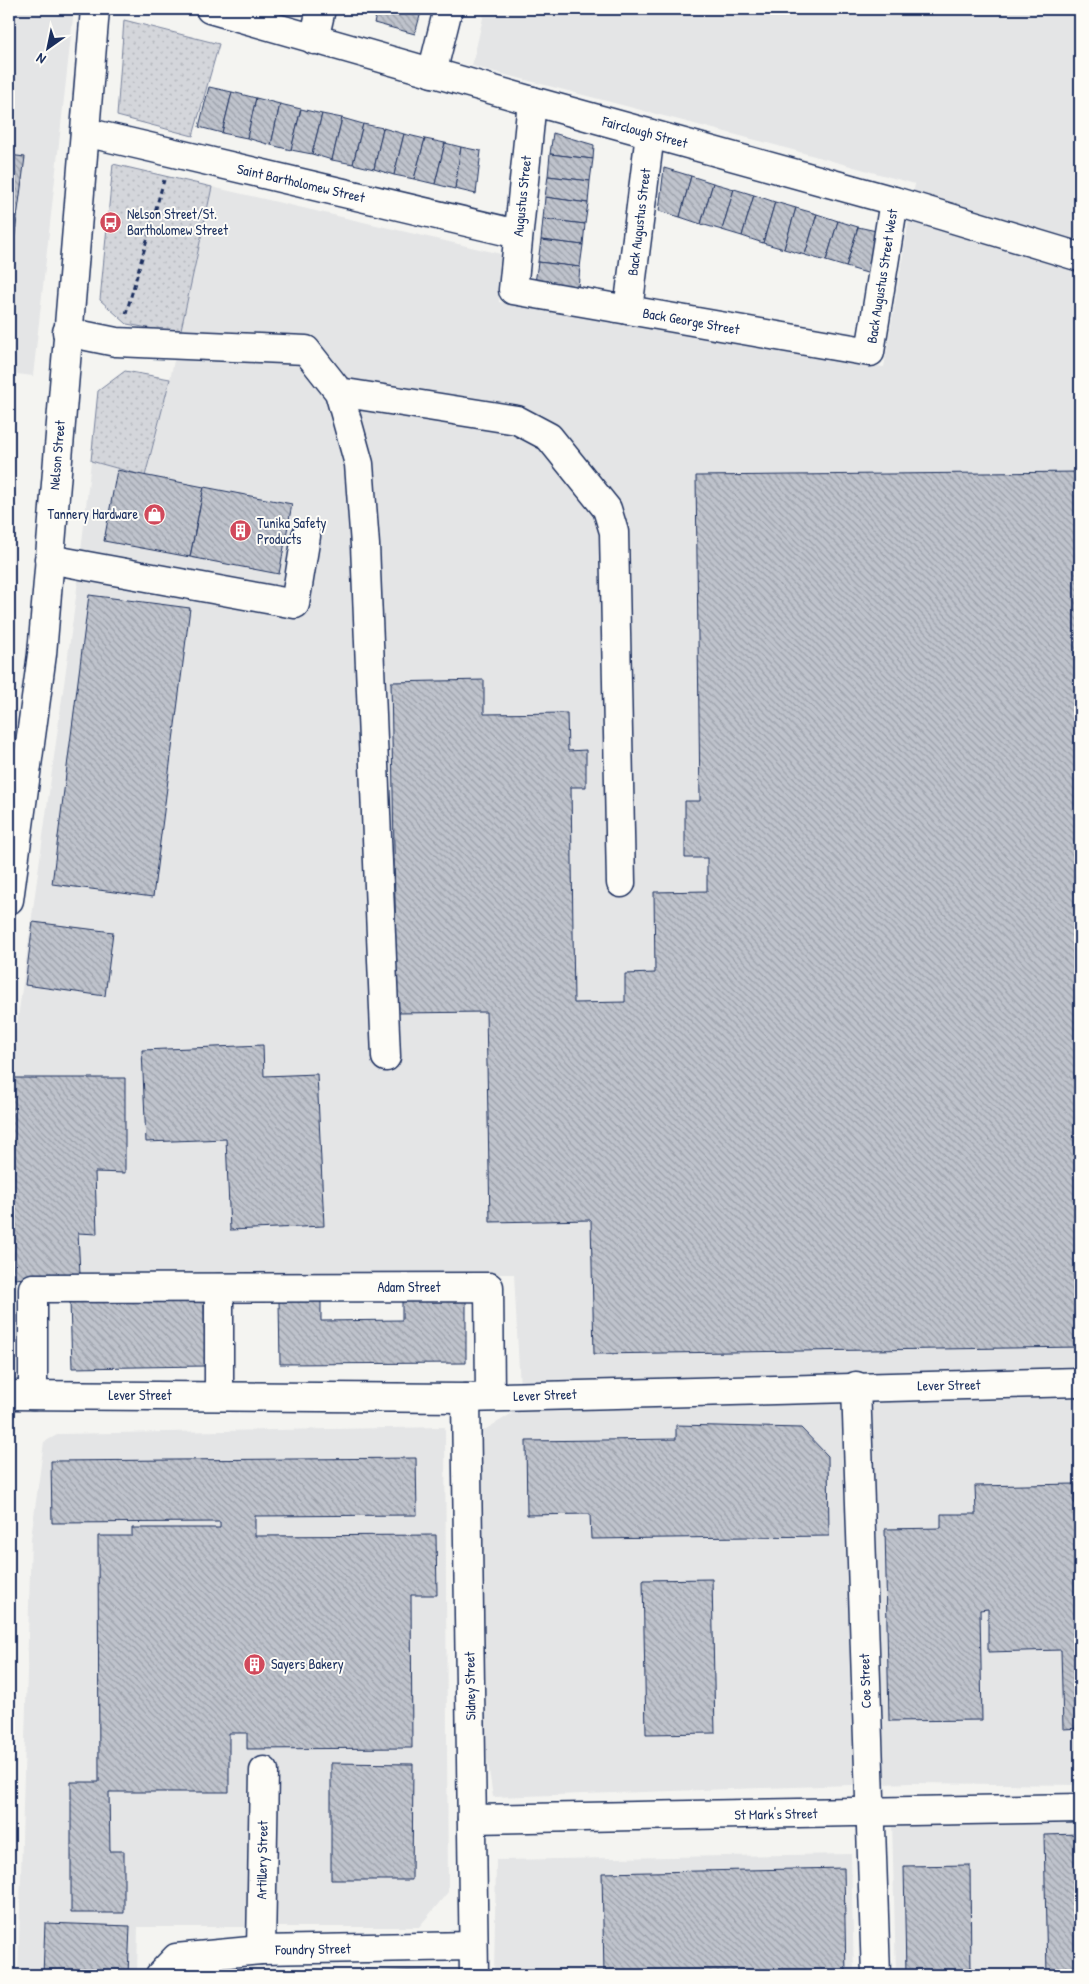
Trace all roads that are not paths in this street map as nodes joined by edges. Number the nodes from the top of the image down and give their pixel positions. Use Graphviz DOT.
graph roads {
  1 [pos="95,9"];
  2 [pos="321,9"];
  3 [pos="448,9"];
  4 [pos="219,10"];
  5 [pos="314,40"];
  6 [pos="432,73"];
  7 [pos="532,101"];
  8 [pos="84,132"];
  9 [pos="650,134"];
  10 [pos="894,201"];
  11 [pos="518,234"];
  12 [pos="1080,257"];
  13 [pos="512,290"];
  14 [pos="628,310"];
  15 [pos="67,332"];
  16 [pos="870,352"];
  17 [pos="339,392"];
  18 [pos="306,536"];
  19 [pos="49,559"];
  20 [pos="15,805"];
  21 [pos="621,883"];
  22 [pos="9,900"];
  23 [pos="386,1057"];
  24 [pos="219,1288"];
  25 [pos="1080,1382"];
  26 [pos="856,1386"];
  27 [pos="21,1395"];
  28 [pos="219,1396"];
  29 [pos="478,1397"];
  30 [pos="264,1771"];
  31 [pos="1080,1808"];
  32 [pos="870,1813"];
  33 [pos="472,1819"];
  34 [pos="473,1946"];
  35 [pos="261,1950"];
  36 [pos="160,1975"];
  37 [pos="474,1975"];
  38 [pos="876,1975"];
  1 -- 8 [label="street, Nelson Street"];
  2 -- 5 [label="street"];
  3 -- 6 [label="street"];
  4 -- 5 [label="street, Fairclough Street"];
  5 -- 6 [label="street, Fairclough Street"];
  6 -- 7 [label="street, Fairclough Street"];
  7 -- 9 [label="street, Fairclough Street"];
  7 -- 11 [label="street, Augustus Street"];
  8 -- 11 [label="street, Saint Bartholomew Street"];
  8 -- 15 [label="street, Nelson Street"];
  9 -- 10 [label="street, Fairclough Street"];
  9 -- 14 [label="street, Back Augustus Street"];
  10 -- 12 [label="street, Fairclough Street"];
  10 -- 16 [label="street, Back Augustus Street West"];
  11 -- 13 [label="street, Augustus Street"];
  13 -- 14 [label="street, Back George Street"];
  14 -- 16 [label="street, Back George Street"];
  15 -- 17 [label="street"];
  15 -- 19 [label="street, Nelson Street"];
  17 -- 21 [label="street"];
  17 -- 23 [label="street"];
  18 -- 19 [label="street"];
  19 -- 20 [label="street, Nelson Street"];
  20 -- 22 [label="street, Nelson Street"];
  24 -- 27 [label="street, Adam Street"];
  24 -- 28 [label="street"];
  24 -- 29 [label="street, Adam Street"];
  25 -- 26 [label="street, Lever Street"];
  26 -- 29 [label="street, Lever Street"];
  26 -- 32 [label="street, Coe Street"];
  27 -- 28 [label="street, Lever Street"];
  28 -- 29 [label="street, Lever Street"];
  29 -- 33 [label="street, Sidney Street"];
  30 -- 35 [label="street, Artillery Street"];
  31 -- 32 [label="street, St Mark's Street"];
  32 -- 33 [label="street, St Mark's Street"];
  32 -- 38 [label="street, Coe Street"];
  33 -- 34 [label="street, Sidney Street"];
  34 -- 35 [label="street, Foundry Street"];
  34 -- 37 [label="street, Sidney Street"];
  35 -- 36 [label="street, Foundry Street"];
}
